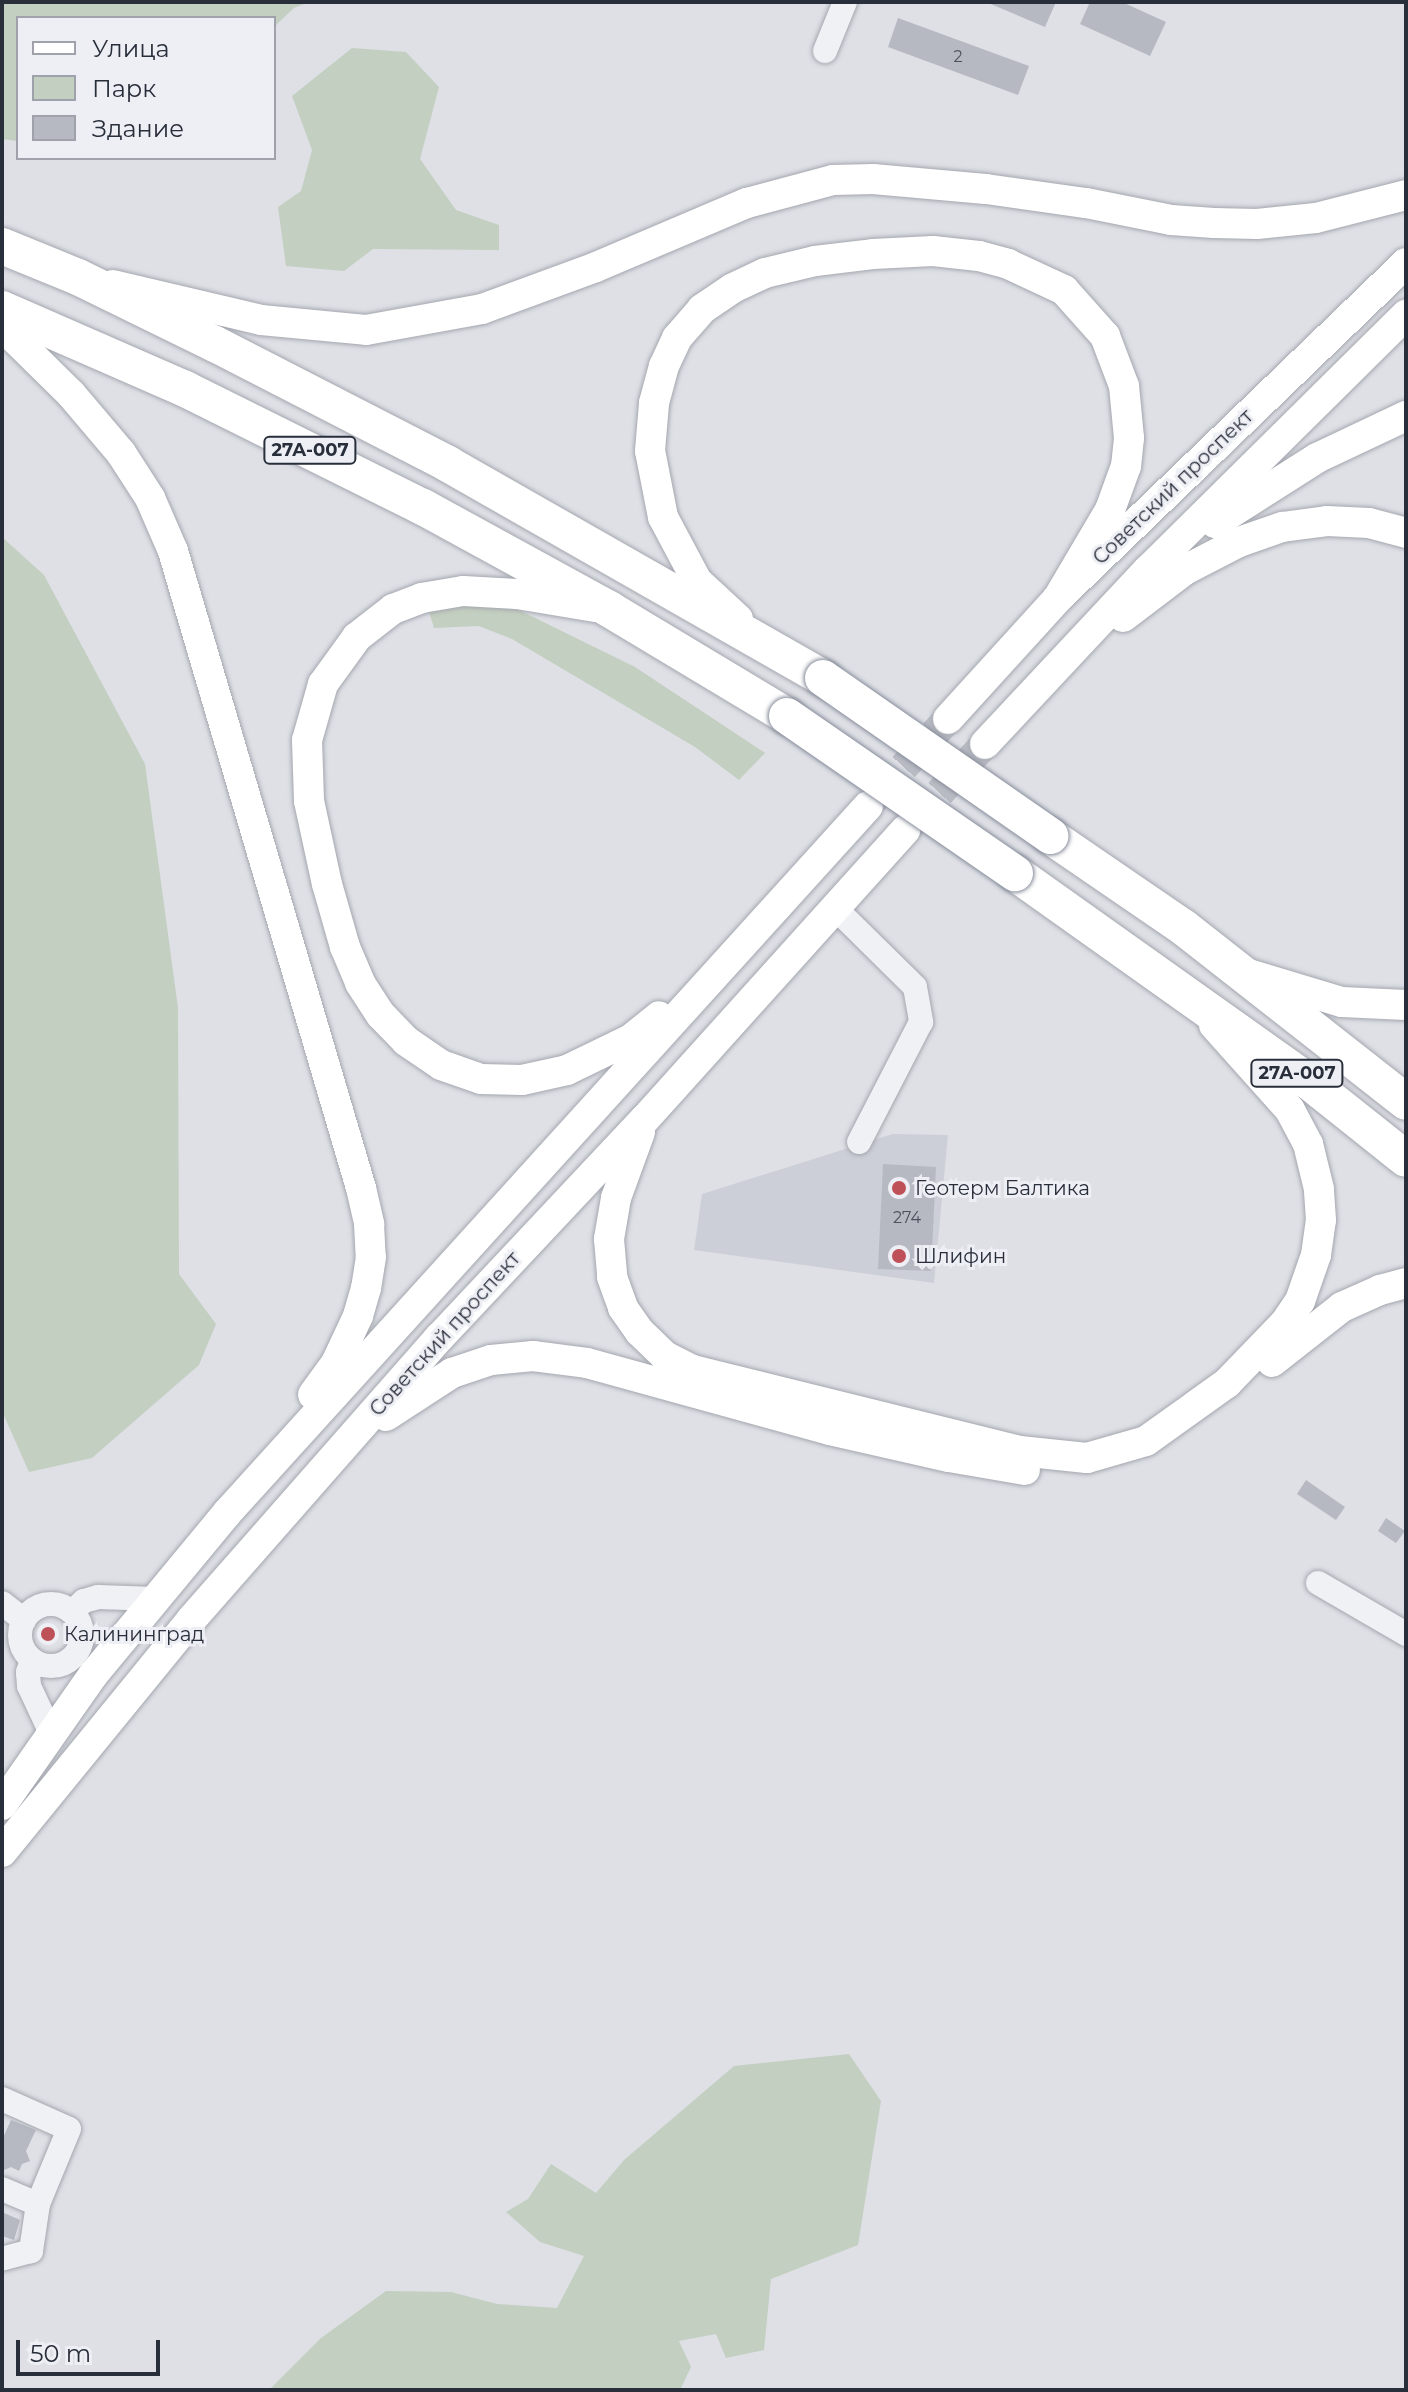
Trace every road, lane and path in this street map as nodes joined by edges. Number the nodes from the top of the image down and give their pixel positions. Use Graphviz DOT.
graph roads {
  1 [pos="845,2"];
  2 [pos="825,51"];
  3 [pos="1406,195"];
  4 [pos="2,246"];
  5 [pos="1406,263"];
  6 [pos="78,277"];
  7 [pos="2,309"];
  8 [pos="1406,315"];
  9 [pos="2,326"];
  10 [pos="1406,416"];
  11 [pos="1406,533"];
  12 [pos="1148,570"];
  13 [pos="1058,598"];
  14 [pos="609,609"];
  15 [pos="771,650"];
  16 [pos="1051,672"];
  17 [pos="948,719"];
  18 [pos="985,744"];
  19 [pos="868,806"];
  20 [pos="905,830"];
  21 [pos="835,908"];
  22 [pos="767,918"];
  23 [pos="1240,971"];
  24 [pos="1185,993"];
  25 [pos="1406,1005"];
  26 [pos="1406,1102"];
  27 [pos="645,1119"];
  28 [pos="859,1142"];
  29 [pos="1406,1159"];
  30 [pos="1406,1283"];
  31 [pos="338,1453"];
  32 [pos="227,1513"];
  33 [pos="1318,1583"];
  34 [pos="156,1599"];
  35 [pos="2,1603"];
  36 [pos="72,1612"];
  37 [pos="24,1620"];
  38 [pos="1406,1634"];
  39 [pos="32,1660"];
  40 [pos="51,1733"];
  41 [pos="2,1805"];
  42 [pos="2,1852"];
  43 [pos="2,2099"];
  44 [pos="2,2189"];
  45 [pos="38,2204"];
  46 [pos="2,2259"];
  1 -- 2 [label="street"];
  3 -- 6 [label="main road"];
  4 -- 6 [label="highway"];
  5 -- 13 [label="main road, Советский проспект"];
  6 -- 15 [label="highway"];
  7 -- 14 [label="highway, 27А-007"];
  8 -- 12 [label="main road, Советский проспект"];
  9 -- 32 [label="main road"];
  10 -- 12 [label="main road"];
  11 -- 16 [label="main road"];
  12 -- 16 [label="main road, Советский проспект"];
  13 -- 15 [label="main road"];
  13 -- 17 [label="main road, Советский проспект"];
  14 -- 22 [label="main road"];
  14 -- 24 [label="highway, 27А-007, bridge"];
  15 -- 23 [label="highway, bridge"];
  16 -- 18 [label="main road, Советский проспект"];
  19 -- 22 [label="main road, Советский проспект"];
  20 -- 21 [label="main road, Советский проспект"];
  21 -- 27 [label="main road, Советский проспект"];
  21 -- 28 [label="street"];
  22 -- 32 [label="main road, Советский проспект"];
  23 -- 25 [label="main road"];
  23 -- 26 [label="highway, 27А-007"];
  24 -- 27 [label="main road"];
  24 -- 29 [label="highway, 27А-007"];
  27 -- 31 [label="main road, Советский проспект"];
  30 -- 31 [label="main road"];
  31 -- 42 [label="main road, Советский проспект"];
  32 -- 34 [label="main road, Советский проспект"];
  33 -- 38 [label="street"];
  34 -- 36 [label="street"];
  34 -- 40 [label="main road, Советский проспект"];
  35 -- 37 [label="street"];
  36 -- 37 [label="street"];
  36 -- 39 [label="street"];
  37 -- 39 [label="street"];
  39 -- 40 [label="street"];
  40 -- 41 [label="main road, Советский проспект"];
  43 -- 45 [label="street"];
  44 -- 45 [label="street"];
  45 -- 46 [label="street"];
}
